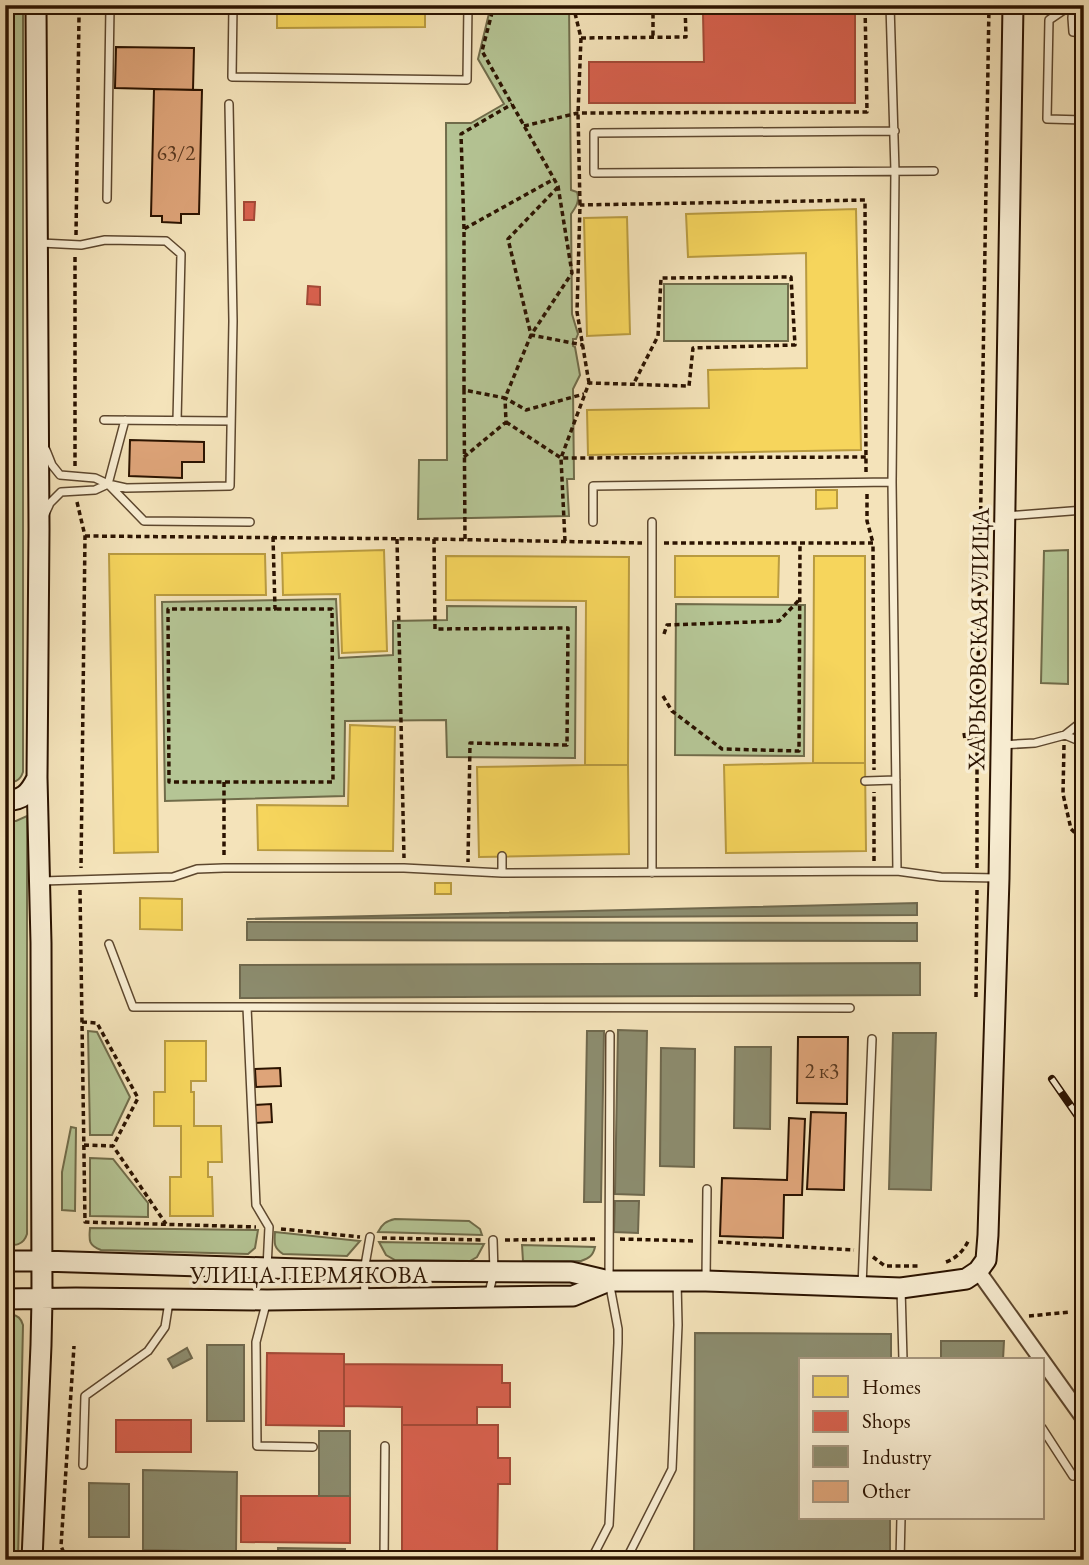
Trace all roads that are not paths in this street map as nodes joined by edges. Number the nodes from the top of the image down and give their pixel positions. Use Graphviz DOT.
graph roads {
  1 [pos="36,5"];
  2 [pos="53,5"];
  3 [pos="233,5"];
  4 [pos="468,5"];
  5 [pos="890,5"];
  6 [pos="1013,5"];
  7 [pos="1072,5"];
  8 [pos="79,6"];
  9 [pos="110,8"];
  10 [pos="183,10"];
  11 [pos="1084,33"];
  12 [pos="229,104"];
  13 [pos="1084,120"];
  14 [pos="895,131"];
  15 [pos="895,171"];
  16 [pos="934,171"];
  17 [pos="107,199"];
  18 [pos="36,243"];
  19 [pos="104,420"];
  20 [pos="125,420"];
  21 [pos="177,421"];
  22 [pos="231,421"];
  23 [pos="38,430"];
  24 [pos="892,482"];
  25 [pos="108,484"];
  26 [pos="1084,510"];
  27 [pos="1005,516"];
  28 [pos="250,522"];
  29 [pos="593,522"];
  30 [pos="652,522"];
  31 [pos="38,529"];
  32 [pos="1084,720"];
  33 [pos="1065,735"];
  34 [pos="1084,743"];
  35 [pos="1000,745"];
  36 [pos="37,778"];
  37 [pos="896,780"];
  38 [pos="865,781"];
  39 [pos="5,801"];
  40 [pos="502,856"];
  41 [pos="897,871"];
  42 [pos="502,873"];
  43 [pos="652,873"];
  44 [pos="999,878"];
  45 [pos="40,881"];
  46 [pos="109,944"];
  47 [pos="247,1007"];
  48 [pos="850,1008"];
  49 [pos="610,1035"];
  50 [pos="872,1039"];
  51 [pos="707,1189"];
  52 [pos="370,1237"];
  53 [pos="493,1240"];
  54 [pos="5,1261"];
  55 [pos="42,1261"];
  56 [pos="267,1269"];
  57 [pos="364,1271"];
  58 [pos="978,1271"];
  59 [pos="494,1272"];
  60 [pos="609,1281"];
  61 [pos="677,1281"];
  62 [pos="706,1281"];
  63 [pos="862,1286"];
  64 [pos="901,1288"];
  65 [pos="488,1297"];
  66 [pos="170,1298"];
  67 [pos="5,1299"];
  68 [pos="42,1299"];
  69 [pos="365,1299"];
  70 [pos="267,1300"];
  71 [pos="904,1358"];
  72 [pos="1040,1358"];
  73 [pos="1044,1363"];
  74 [pos="1084,1419"];
  75 [pos="1044,1431"];
  76 [pos="385,1446"];
  77 [pos="313,1447"];
  78 [pos="83,1465"];
  79 [pos="1084,1469"];
  80 [pos="901,1520"];
  81 [pos="32,1560"];
  82 [pos="384,1560"];
  83 [pos="591,1560"];
  84 [pos="626,1560"];
  85 [pos="900,1560"];
  1 -- 18 [label="street"];
  2 -- 8 [label="lane"];
  3 -- 4 [label="lane"];
  5 -- 14 [label="lane"];
  6 -- 27 [label="street, ХАРЬКОВСКАЯ УЛИЦА"];
  7 -- 11 [label="lane"];
  7 -- 13 [label="lane"];
  8 -- 9 [label="lane"];
  9 -- 10 [label="lane"];
  9 -- 17 [label="lane"];
  12 -- 22 [label="lane"];
  14 -- 15 [label="lane"];
  14 -- 15 [label="lane"];
  15 -- 16 [label="lane"];
  15 -- 24 [label="lane"];
  18 -- 21 [label="lane"];
  18 -- 23 [label="street"];
  19 -- 20 [label="lane"];
  20 -- 21 [label="lane"];
  20 -- 25 [label="lane"];
  21 -- 22 [label="lane"];
  22 -- 25 [label="lane"];
  23 -- 25 [label="lane"];
  23 -- 31 [label="street"];
  24 -- 29 [label="lane"];
  24 -- 37 [label="lane"];
  25 -- 28 [label="lane"];
  25 -- 31 [label="lane"];
  26 -- 27 [label="lane"];
  27 -- 35 [label="street, ХАРЬКОВСКАЯ УЛИЦА"];
  30 -- 43 [label="lane"];
  31 -- 36 [label="street"];
  32 -- 33 [label="lane"];
  33 -- 34 [label="lane"];
  33 -- 35 [label="lane"];
  35 -- 44 [label="street, ХАРЬКОВСКАЯ УЛИЦА"];
  36 -- 39 [label="street"];
  36 -- 45 [label="street"];
  37 -- 38 [label="lane"];
  37 -- 41 [label="lane"];
  40 -- 42 [label="lane"];
  41 -- 43 [label="lane"];
  41 -- 44 [label="lane"];
  42 -- 43 [label="lane"];
  42 -- 45 [label="lane"];
  44 -- 58 [label="street, ХАРЬКОВСКАЯ УЛИЦА"];
  45 -- 55 [label="street"];
  46 -- 47 [label="lane"];
  47 -- 48 [label="lane"];
  47 -- 56 [label="lane"];
  49 -- 60 [label="lane"];
  50 -- 63 [label="lane"];
  51 -- 62 [label="lane"];
  52 -- 57 [label="lane"];
  53 -- 59 [label="lane"];
  54 -- 55 [label="street, УЛИЦА ПЕРМЯКОВА"];
  55 -- 56 [label="street, УЛИЦА ПЕРМЯКОВА"];
  55 -- 68 [label="street"];
  56 -- 57 [label="street, УЛИЦА ПЕРМЯКОВА"];
  57 -- 59 [label="street, УЛИЦА ПЕРМЯКОВА"];
  57 -- 69 [label="lane"];
  58 -- 64 [label="street, УЛИЦА ПЕРМЯКОВА"];
  58 -- 72 [label="street"];
  59 -- 60 [label="street, УЛИЦА ПЕРМЯКОВА"];
  59 -- 65 [label="lane"];
  60 -- 61 [label="street, УЛИЦА ПЕРМЯКОВА"];
  60 -- 65 [label="street, УЛИЦА ПЕРМЯКОВА"];
  60 -- 83 [label="lane"];
  61 -- 62 [label="street, УЛИЦА ПЕРМЯКОВА"];
  61 -- 84 [label="lane"];
  62 -- 63 [label="street, УЛИЦА ПЕРМЯКОВА"];
  63 -- 64 [label="street, УЛИЦА ПЕРМЯКОВА"];
  64 -- 71 [label="lane"];
  65 -- 69 [label="street, УЛИЦА ПЕРМЯКОВА"];
  66 -- 68 [label="street, УЛИЦА ПЕРМЯКОВА"];
  66 -- 70 [label="street, УЛИЦА ПЕРМЯКОВА"];
  66 -- 78 [label="lane"];
  67 -- 68 [label="street, УЛИЦА ПЕРМЯКОВА"];
  68 -- 81 [label="street"];
  69 -- 70 [label="street, УЛИЦА ПЕРМЯКОВА"];
  70 -- 77 [label="lane"];
  73 -- 74 [label="street"];
  75 -- 79 [label="lane"];
  76 -- 82 [label="lane"];
  80 -- 85 [label="lane"];
}
